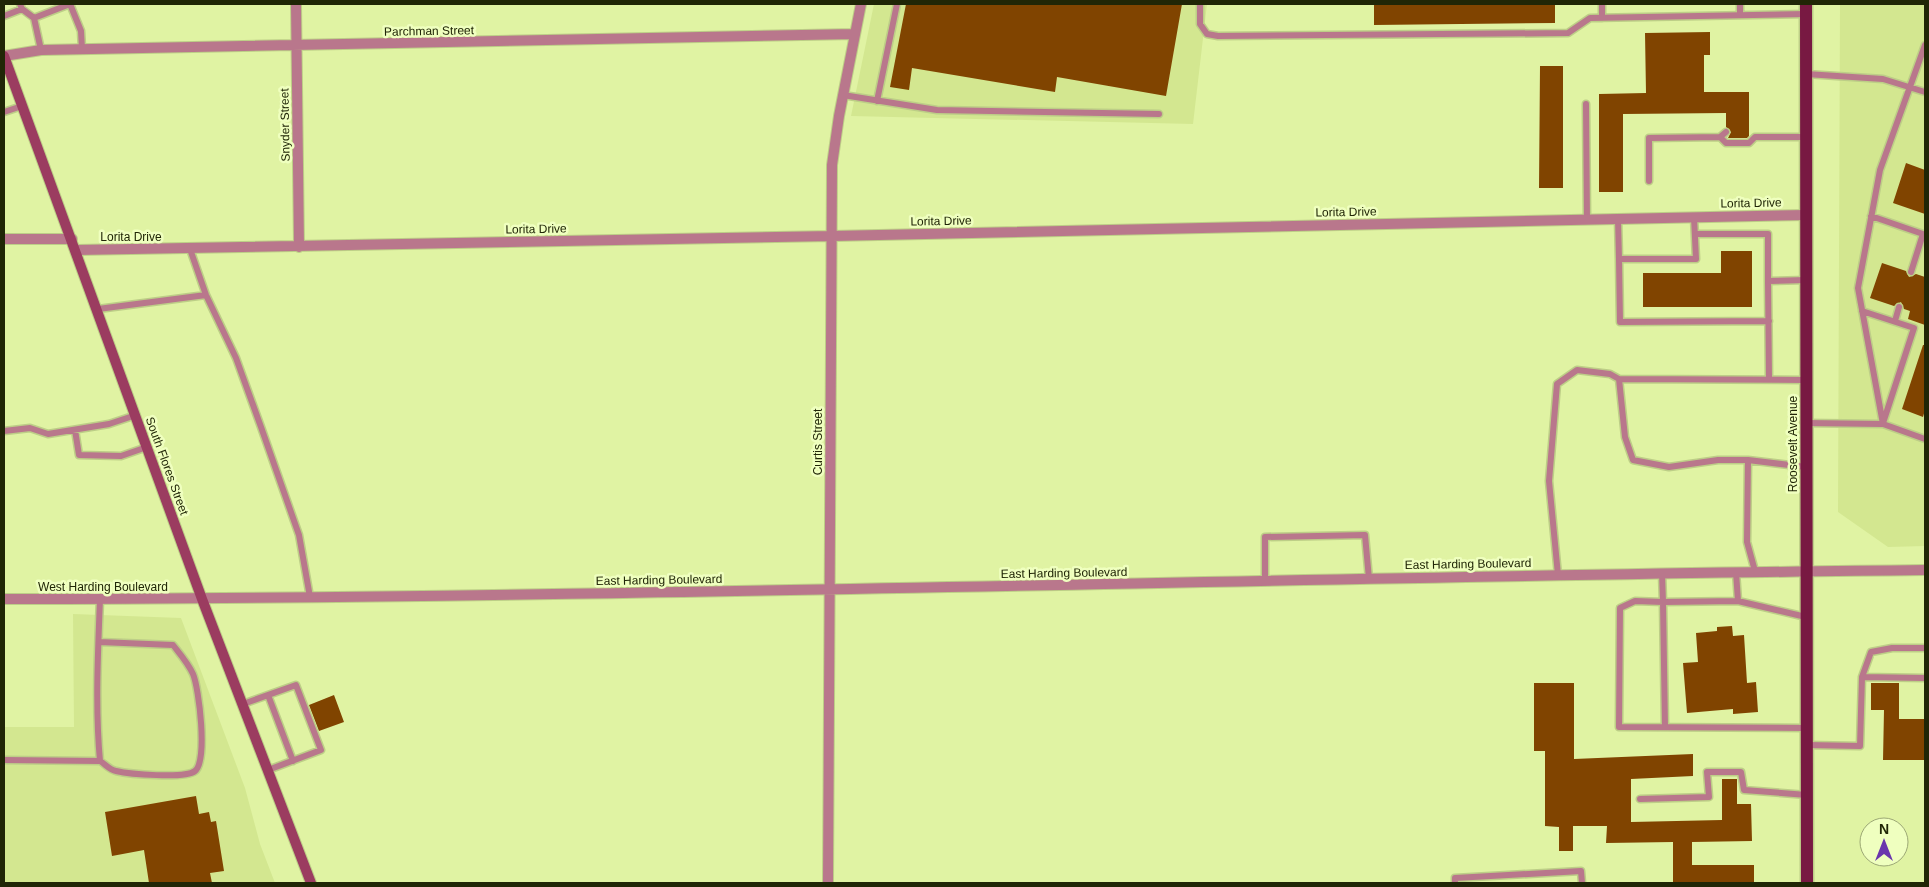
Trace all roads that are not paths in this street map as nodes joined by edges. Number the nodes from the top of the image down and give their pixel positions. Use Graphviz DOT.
graph roads {
  1 [pos="296,4"];
  2 [pos="861,4"];
  3 [pos="897,4"];
  4 [pos="1200,4"];
  5 [pos="1602,4"];
  6 [pos="1740,4"];
  7 [pos="21,6"];
  8 [pos="1806,9"];
  9 [pos="1740,15"];
  10 [pos="4,16"];
  11 [pos="34,18"];
  12 [pos="1602,18"];
  13 [pos="855,34"];
  14 [pos="1925,45"];
  15 [pos="297,46"];
  16 [pos="82,49"];
  17 [pos="40,50"];
  18 [pos="4,56"];
  19 [pos="1806,74"];
  20 [pos="1910,87"];
  21 [pos="1925,92"];
  22 [pos="843,96"];
  23 [pos="877,101"];
  24 [pos="1586,104"];
  25 [pos="22,106"];
  26 [pos="4,112"];
  27 [pos="1159,114"];
  28 [pos="1726,132"];
  29 [pos="1749,132"];
  30 [pos="1720,137"];
  31 [pos="1755,137"];
  32 [pos="1806,137"];
  33 [pos="1649,181"];
  34 [pos="1806,215"];
  35 [pos="1871,216"];
  36 [pos="1694,217"];
  37 [pos="1618,219"];
  38 [pos="1587,220"];
  39 [pos="1695,234"];
  40 [pos="832,236"];
  41 [pos="4,239"];
  42 [pos="72,239"];
  43 [pos="299,246"];
  44 [pos="190,249"];
  45 [pos="76,250"];
  46 [pos="1619,260"];
  47 [pos="1911,272"];
  48 [pos="1806,280"];
  49 [pos="1768,281"];
  50 [pos="206,296"];
  51 [pos="1899,307"];
  52 [pos="98,309"];
  53 [pos="1862,311"];
  54 [pos="1769,321"];
  55 [pos="1895,321"];
  56 [pos="1619,379"];
  57 [pos="1769,379"];
  58 [pos="1806,380"];
  59 [pos="136,415"];
  60 [pos="1806,423"];
  61 [pos="1883,424"];
  62 [pos="75,430"];
  63 [pos="4,431"];
  64 [pos="1925,439"];
  65 [pos="147,447"];
  66 [pos="1748,460"];
  67 [pos="1806,467"];
  68 [pos="1925,570"];
  69 [pos="1755,571"];
  70 [pos="1806,571"];
  71 [pos="1736,572"];
  72 [pos="1662,573"];
  73 [pos="1558,575"];
  74 [pos="1369,579"];
  75 [pos="1265,581"];
  76 [pos="829,590"];
  77 [pos="310,597"];
  78 [pos="4,599"];
  79 [pos="100,599"];
  80 [pos="202,599"];
  81 [pos="1738,601"];
  82 [pos="1663,602"];
  83 [pos="1806,617"];
  84 [pos="99,642"];
  85 [pos="1925,648"];
  86 [pos="1862,677"];
  87 [pos="1925,678"];
  88 [pos="268,695"];
  89 [pos="243,704"];
  90 [pos="1665,728"];
  91 [pos="1807,728"];
  92 [pos="1807,745"];
  93 [pos="4,760"];
  94 [pos="100,761"];
  95 [pos="293,761"];
  96 [pos="268,770"];
  97 [pos="1807,795"];
  98 [pos="1640,799"];
  99 [pos="311,883"];
  100 [pos="828,883"];
  101 [pos="1455,883"];
  102 [pos="1582,883"];
  103 [pos="1807,883"];
  1 -- 15 [label="street, Snyder Street"];
  2 -- 13 [label="street, Curtis Street"];
  3 -- 23 [label="lane"];
  4 -- 12 [label="lane"];
  5 -- 12 [label="lane"];
  6 -- 9 [label="lane"];
  7 -- 10 [label="lane"];
  7 -- 11 [label="lane"];
  8 -- 9 [label="lane"];
  8 -- 19 [label="main road, Roosevelt Avenue"];
  9 -- 12 [label="lane"];
  11 -- 16 [label="lane"];
  11 -- 17 [label="lane"];
  13 -- 15 [label="street, Parchman Street"];
  13 -- 22 [label="street, Curtis Street"];
  14 -- 20 [label="lane"];
  15 -- 16 [label="street, Parchman Street"];
  15 -- 43 [label="street, Snyder Street"];
  16 -- 17 [label="street, Parchman Street"];
  17 -- 18 [label="street, Parchman Street"];
  18 -- 25 [label="main road, South Flores Street"];
  19 -- 20 [label="lane"];
  19 -- 32 [label="main road, Roosevelt Avenue"];
  20 -- 21 [label="lane"];
  20 -- 35 [label="lane"];
  22 -- 23 [label="lane"];
  22 -- 40 [label="street, Curtis Street"];
  23 -- 27 [label="lane"];
  24 -- 38 [label="lane"];
  25 -- 26 [label="lane"];
  25 -- 42 [label="main road, South Flores Street"];
  28 -- 30 [label="lane"];
  29 -- 31 [label="lane"];
  30 -- 31 [label="lane"];
  30 -- 33 [label="lane"];
  31 -- 32 [label="lane"];
  32 -- 34 [label="main road, Roosevelt Avenue"];
  34 -- 36 [label="street, Lorita Drive"];
  34 -- 48 [label="main road, Roosevelt Avenue"];
  35 -- 47 [label="lane"];
  35 -- 53 [label="lane"];
  36 -- 37 [label="street, Lorita Drive"];
  36 -- 39 [label="lane"];
  37 -- 38 [label="street, Lorita Drive"];
  37 -- 46 [label="lane"];
  38 -- 40 [label="street, Lorita Drive"];
  39 -- 46 [label="lane"];
  39 -- 49 [label="lane"];
  40 -- 43 [label="street, Lorita Drive"];
  40 -- 76 [label="street, Curtis Street"];
  41 -- 42 [label="street"];
  42 -- 45 [label="main road, South Flores Street"];
  43 -- 44 [label="street, Lorita Drive"];
  44 -- 45 [label="street, Lorita Drive"];
  44 -- 50 [label="lane"];
  45 -- 52 [label="main road, South Flores Street"];
  46 -- 54 [label="lane"];
  48 -- 49 [label="lane"];
  48 -- 58 [label="main road, Roosevelt Avenue"];
  49 -- 54 [label="lane"];
  50 -- 52 [label="lane"];
  50 -- 77 [label="lane"];
  51 -- 55 [label="lane"];
  52 -- 59 [label="main road, South Flores Street"];
  53 -- 55 [label="lane"];
  53 -- 61 [label="lane"];
  54 -- 57 [label="lane"];
  55 -- 61 [label="lane"];
  56 -- 57 [label="lane"];
  56 -- 66 [label="lane"];
  56 -- 73 [label="lane"];
  57 -- 58 [label="lane"];
  58 -- 60 [label="main road, Roosevelt Avenue"];
  59 -- 62 [label="lane"];
  59 -- 65 [label="main road, South Flores Street"];
  60 -- 61 [label="lane"];
  60 -- 67 [label="main road, Roosevelt Avenue"];
  61 -- 64 [label="lane"];
  62 -- 63 [label="lane"];
  62 -- 65 [label="lane"];
  65 -- 80 [label="main road, South Flores Street"];
  66 -- 67 [label="lane"];
  66 -- 69 [label="lane"];
  67 -- 70 [label="main road, Roosevelt Avenue"];
  68 -- 70 [label="street, East Harding Boulevard"];
  69 -- 70 [label="street, East Harding Boulevard"];
  69 -- 71 [label="street, East Harding Boulevard"];
  70 -- 83 [label="main road, Roosevelt Avenue"];
  71 -- 72 [label="street, East Harding Boulevard"];
  71 -- 81 [label="lane"];
  72 -- 73 [label="street, East Harding Boulevard"];
  72 -- 82 [label="lane"];
  73 -- 74 [label="street, East Harding Boulevard"];
  74 -- 75 [label="street, East Harding Boulevard"];
  74 -- 75 [label="lane"];
  75 -- 76 [label="street, East Harding Boulevard"];
  76 -- 77 [label="street, East Harding Boulevard"];
  76 -- 100 [label="street, Curtis Street"];
  77 -- 80 [label="street, East Harding Boulevard"];
  78 -- 79 [label="street, West Harding Boulevard"];
  79 -- 80 [label="street, West Harding Boulevard"];
  79 -- 84 [label="lane"];
  80 -- 89 [label="main road, South Flores Street"];
  81 -- 82 [label="lane"];
  81 -- 83 [label="lane"];
  82 -- 90 [label="lane"];
  82 -- 90 [label="lane"];
  83 -- 91 [label="main road, Roosevelt Avenue"];
  84 -- 94 [label="lane"];
  84 -- 94 [label="lane"];
  85 -- 86 [label="lane"];
  86 -- 87 [label="lane"];
  86 -- 92 [label="lane"];
  88 -- 89 [label="lane"];
  88 -- 95 [label="lane"];
  88 -- 95 [label="lane"];
  89 -- 96 [label="main road, South Flores Street"];
  90 -- 91 [label="lane"];
  91 -- 92 [label="main road, Roosevelt Avenue"];
  92 -- 97 [label="main road, Roosevelt Avenue"];
  93 -- 94 [label="lane"];
  95 -- 96 [label="lane"];
  96 -- 99 [label="main road, South Flores Street"];
  97 -- 98 [label="lane"];
  97 -- 103 [label="main road, Roosevelt Avenue"];
  101 -- 102 [label="lane"];
}
